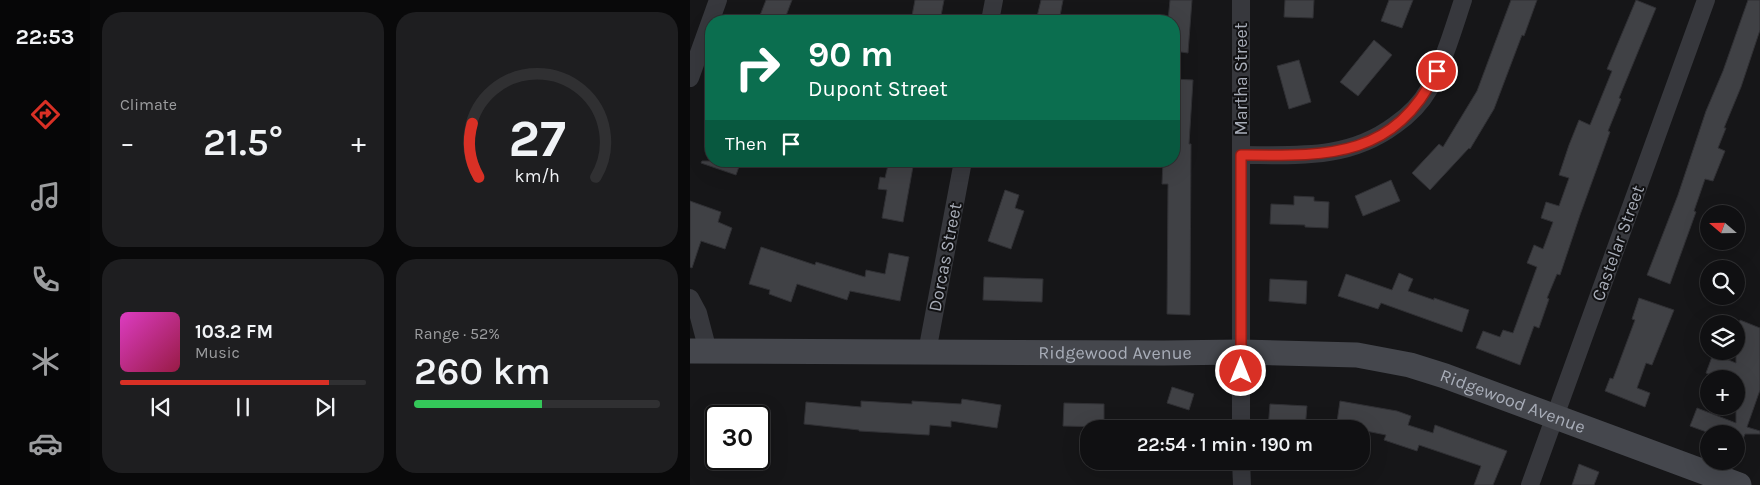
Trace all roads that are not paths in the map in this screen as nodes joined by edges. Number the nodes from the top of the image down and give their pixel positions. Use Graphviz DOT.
graph roads {
  1 [pos="718,0"];
  2 [pos="994,0"];
  3 [pos="1241,0"];
  4 [pos="1463,0"];
  5 [pos="1706,0"];
  6 [pos="713,15"];
  7 [pos="991,15"];
  8 [pos="705,36"];
  9 [pos="690,78"];
  10 [pos="1241,155"];
  11 [pos="963,167"];
  12 [pos="690,298"];
  13 [pos="699,351"];
  14 [pos="927,352"];
  15 [pos="1241,352"];
  16 [pos="1554,417"];
  17 [pos="1241,420"];
  18 [pos="1242,470"];
  19 [pos="1242,485"];
  20 [pos="1530,485"];
  21 [pos="1739,485"];
  1 -- 6 [label="street"];
  2 -- 7 [label="street"];
  3 -- 10 [label="street, Martha Street"];
  4 -- 10 [label="street"];
  5 -- 16 [label="street, Castelar Street"];
  8 -- 9 [label="street"];
  10 -- 15 [label="street, Martha Street"];
  11 -- 14 [label="street, Dorcas Street"];
  12 -- 13 [label="street, Ridgewood Avenue"];
  13 -- 14 [label="main road, Ridgewood Avenue"];
  14 -- 15 [label="main road, Ridgewood Avenue"];
  15 -- 16 [label="main road, Ridgewood Avenue"];
  15 -- 17 [label="street, Martha Street"];
  16 -- 20 [label="street, Castelar Street"];
  16 -- 21 [label="main road, Ridgewood Avenue"];
  18 -- 19 [label="street"];
}
